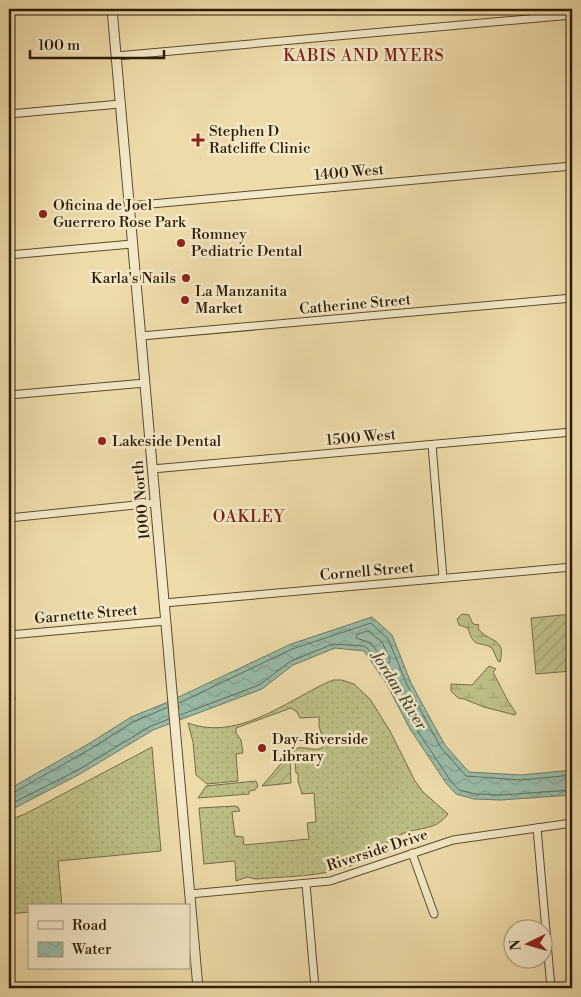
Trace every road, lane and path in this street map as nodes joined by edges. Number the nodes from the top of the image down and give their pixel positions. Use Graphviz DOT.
graph roads {
  1 [pos="112,9"];
  2 [pos="572,15"];
  3 [pos="116,56"];
  4 [pos="120,104"];
  5 [pos="9,114"];
  6 [pos="572,166"];
  7 [pos="129,206"];
  8 [pos="132,244"];
  9 [pos="9,255"];
  10 [pos="572,298"];
  11 [pos="140,336"];
  12 [pos="145,383"];
  13 [pos="9,395"];
  14 [pos="572,432"];
  15 [pos="432,445"];
  16 [pos="152,469"];
  17 [pos="155,504"];
  18 [pos="9,518"];
  19 [pos="572,566"];
  20 [pos="443,578"];
  21 [pos="164,602"];
  22 [pos="166,620"];
  23 [pos="9,635"];
  24 [pos="9,678"];
  25 [pos="11,699"];
  26 [pos="572,823"];
  27 [pos="536,828"];
  28 [pos="412,853"];
  29 [pos="306,884"];
  30 [pos="190,894"];
  31 [pos="434,914"];
  32 [pos="198,988"];
  33 [pos="315,988"];
  34 [pos="551,988"];
  1 -- 3 [label="street, 1000 North"];
  2 -- 3 [label="street"];
  3 -- 4 [label="street, 1000 North"];
  4 -- 5 [label="street"];
  4 -- 7 [label="street, 1000 North"];
  6 -- 7 [label="street, 1400 West"];
  7 -- 8 [label="street, 1000 North"];
  8 -- 9 [label="street"];
  8 -- 11 [label="street, 1000 North"];
  10 -- 11 [label="street, Catherine Street"];
  11 -- 12 [label="street, 1000 North"];
  12 -- 13 [label="street"];
  12 -- 16 [label="street, 1000 North"];
  14 -- 15 [label="street, 1500 West"];
  15 -- 16 [label="street, 1500 West"];
  15 -- 20 [label="street"];
  16 -- 17 [label="street, 1000 North"];
  17 -- 18 [label="street"];
  17 -- 21 [label="street, 1000 North"];
  19 -- 20 [label="street, Cornell Street"];
  20 -- 21 [label="street, Cornell Street"];
  21 -- 22 [label="street, 1000 North"];
  22 -- 23 [label="street, Garnette Street"];
  22 -- 30 [label="street, 1000 North"];
  24 -- 25 [label="street"];
  26 -- 27 [label="street, Riverside Drive"];
  27 -- 28 [label="street, Riverside Drive"];
  27 -- 34 [label="street"];
  28 -- 29 [label="street, Riverside Drive"];
  28 -- 31 [label="street"];
  29 -- 30 [label="street, Riverside Drive"];
  29 -- 33 [label="street"];
  30 -- 32 [label="street, 1000 North"];
}
